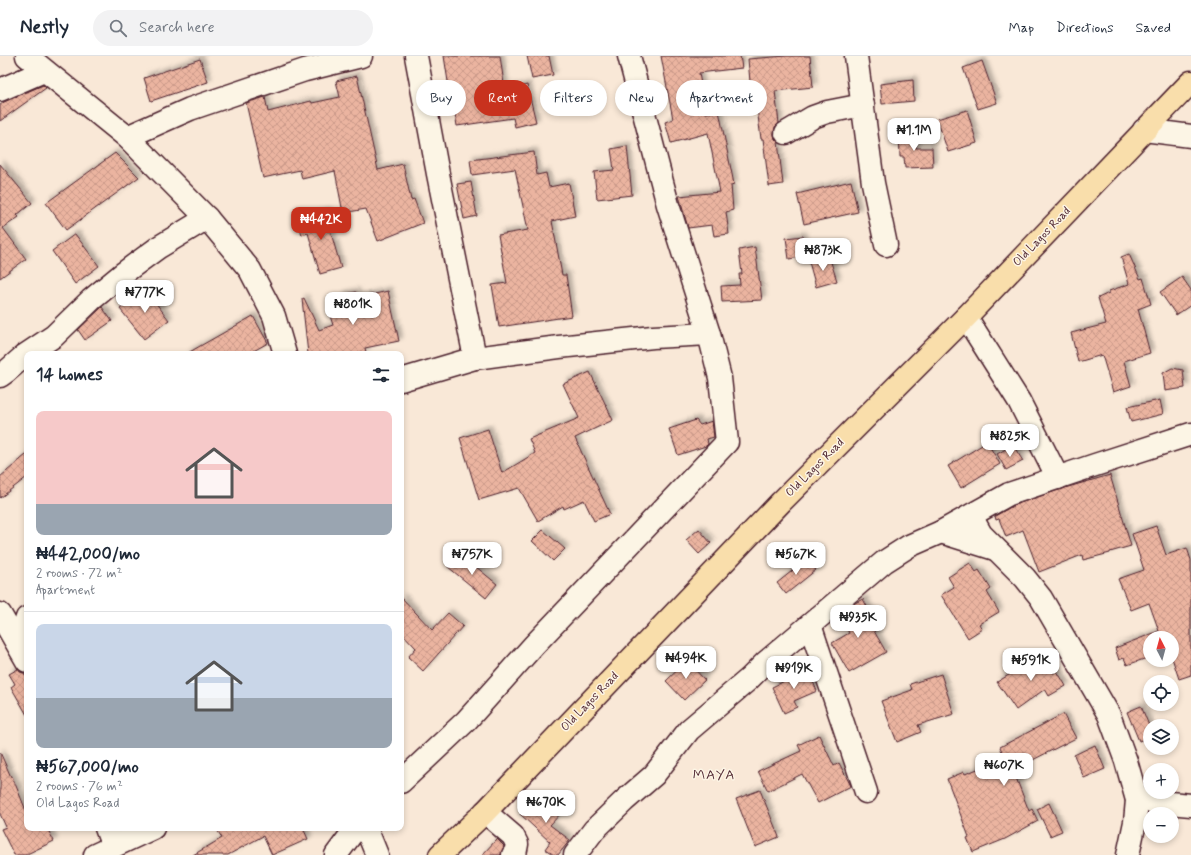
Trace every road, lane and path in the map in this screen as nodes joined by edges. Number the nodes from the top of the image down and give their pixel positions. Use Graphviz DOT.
graph roads {
  1 [pos="27,56"];
  2 [pos="361,56"];
  3 [pos="416,56"];
  4 [pos="629,56"];
  5 [pos="856,56"];
  6 [pos="44,71"];
  7 [pos="1191,82"];
  8 [pos="0,90"];
  9 [pos="863,105"];
  10 [pos="1144,130"];
  11 [pos="786,133"];
  12 [pos="1191,136"];
  13 [pos="127,137"];
  14 [pos="207,218"];
  15 [pos="886,244"];
  16 [pos="966,317"];
  17 [pos="709,334"];
  18 [pos="32,351"];
  19 [pos="284,351"];
  20 [pos="24,356"];
  21 [pos="476,358"];
  22 [pos="0,376"];
  23 [pos="404,379"];
  24 [pos="1191,434"];
  25 [pos="1058,478"];
  26 [pos="972,515"];
  27 [pos="941,532"];
  28 [pos="996,550"];
  29 [pos="0,614"];
  30 [pos="810,625"];
  31 [pos="24,638"];
  32 [pos="22,652"];
  33 [pos="404,779"];
  34 [pos="866,792"];
  35 [pos="1137,800"];
  36 [pos="1191,805"];
  37 [pos="485,812"];
  38 [pos="143,831"];
  39 [pos="354,831"];
  40 [pos="367,831"];
  41 [pos="105,843"];
  42 [pos="336,855"];
  43 [pos="377,855"];
  44 [pos="440,855"];
  45 [pos="513,855"];
  46 [pos="575,855"];
  47 [pos="1128,855"];
  1 -- 6 [label="street"];
  2 -- 13 [label="street"];
  3 -- 21 [label="street"];
  4 -- 17 [label="street"];
  5 -- 9 [label="street"];
  6 -- 8 [label="street"];
  6 -- 13 [label="street"];
  7 -- 10 [label="main road, Old Lagos Road"];
  9 -- 11 [label="street"];
  9 -- 15 [label="street"];
  10 -- 12 [label="street"];
  10 -- 16 [label="main road, Old Lagos Road"];
  13 -- 14 [label="street"];
  14 -- 18 [label="street"];
  14 -- 19 [label="street"];
  16 -- 25 [label="street"];
  16 -- 37 [label="main road, Old Lagos Road"];
  17 -- 21 [label="street"];
  17 -- 33 [label="street"];
  20 -- 22 [label="street"];
  21 -- 23 [label="street"];
  24 -- 25 [label="street"];
  25 -- 26 [label="street"];
  26 -- 27 [label="street"];
  26 -- 28 [label="street"];
  27 -- 28 [label="street"];
  27 -- 30 [label="street"];
  28 -- 35 [label="street"];
  29 -- 32 [label="street"];
  30 -- 34 [label="street"];
  30 -- 46 [label="street"];
  31 -- 32 [label="street"];
  35 -- 36 [label="street"];
  35 -- 47 [label="street"];
  37 -- 44 [label="main road, Old Lagos Road"];
  37 -- 45 [label="street"];
  38 -- 41 [label="street"];
  39 -- 42 [label="street"];
  40 -- 43 [label="street"];
}
